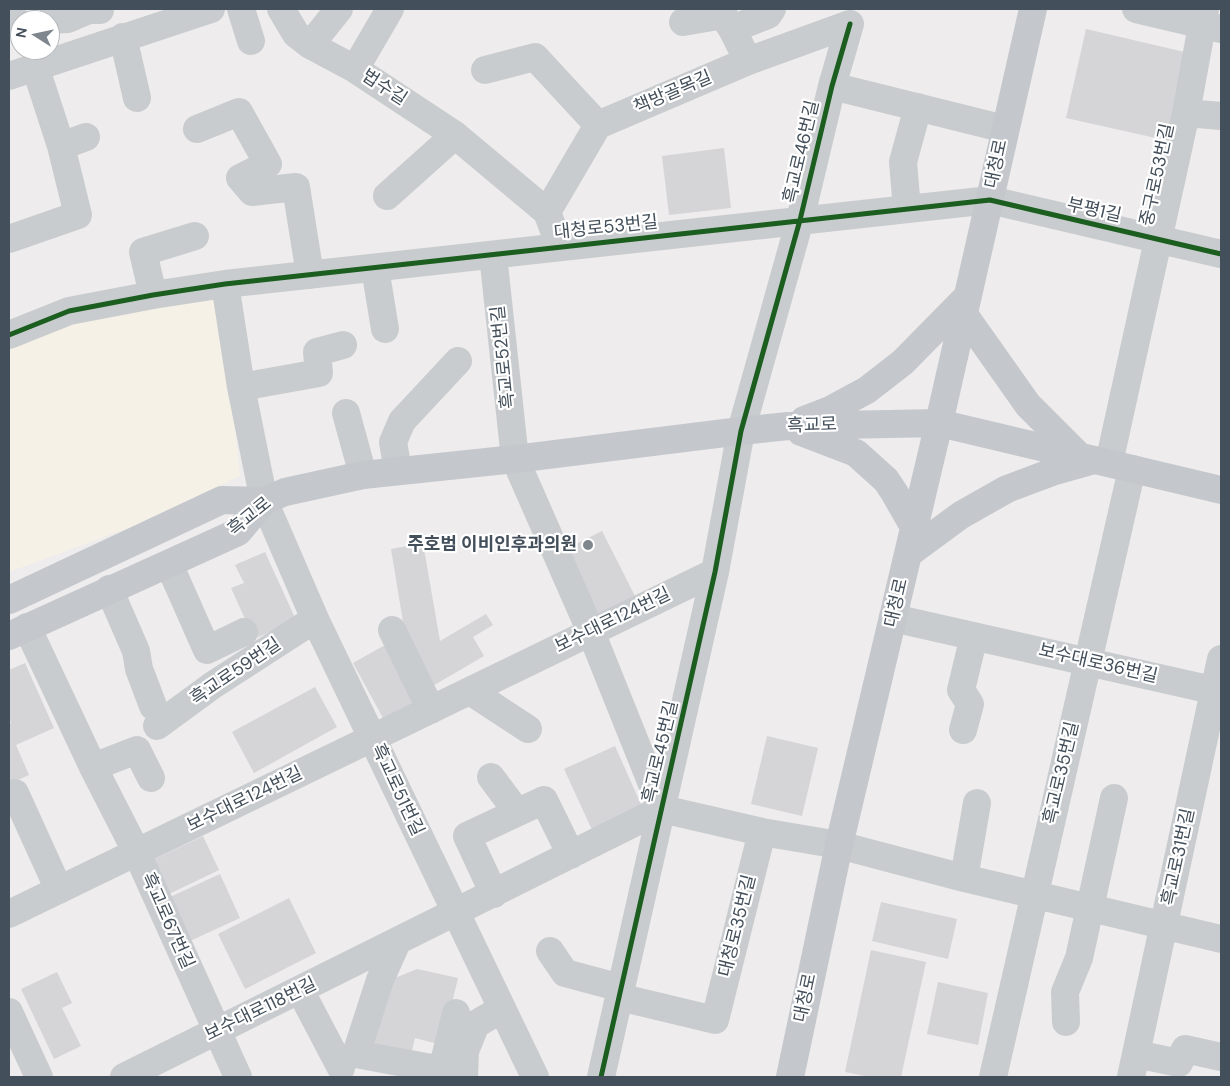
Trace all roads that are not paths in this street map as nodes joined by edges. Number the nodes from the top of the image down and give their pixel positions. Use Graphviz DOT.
graph roads {
  1 [pos="100,9"];
  2 [pos="211,9"];
  3 [pos="241,9"];
  4 [pos="281,9"];
  5 [pos="339,9"];
  6 [pos="390,9"];
  7 [pos="772,9"];
  8 [pos="1033,9"];
  9 [pos="1136,9"];
  10 [pos="725,18"];
  11 [pos="60,19"];
  12 [pos="1210,21"];
  13 [pos="683,22"];
  14 [pos="850,24"];
  15 [pos="121,38"];
  16 [pos="252,41"];
  17 [pos="310,45"];
  18 [pos="748,61"];
  19 [pos="35,66"];
  20 [pos="355,69"];
  21 [pos="485,70"];
  22 [pos="9,76"];
  23 [pos="832,86"];
  24 [pos="137,98"];
  25 [pos="918,107"];
  26 [pos="1186,113"];
  27 [pos="1221,116"];
  28 [pos="598,125"];
  29 [pos="197,129"];
  30 [pos="1005,129"];
  31 [pos="455,135"];
  32 [pos="86,137"];
  33 [pos="61,146"];
  34 [pos="387,196"];
  35 [pos="990,200"];
  36 [pos="907,209"];
  37 [pos="547,212"];
  38 [pos="800,220"];
  39 [pos="195,236"];
  40 [pos="9,239"];
  41 [pos="1158,240"];
  42 [pos="560,246"];
  43 [pos="1221,254"];
  44 [pos="493,255"];
  45 [pos="376,268"];
  46 [pos="310,275"];
  47 [pos="225,284"];
  48 [pos="153,295"];
  49 [pos="966,305"];
  50 [pos="10,328"];
  51 [pos="385,329"];
  52 [pos="343,345"];
  53 [pos="458,361"];
  54 [pos="241,387"];
  55 [pos="346,413"];
  56 [pos="939,423"];
  57 [pos="788,426"];
  58 [pos="741,431"];
  59 [pos="515,459"];
  60 [pos="1103,462"];
  61 [pos="398,471"];
  62 [pos="363,474"];
  63 [pos="1221,490"];
  64 [pos="264,500"];
  65 [pos="914,527"];
  66 [pos="908,554"];
  67 [pos="170,564"];
  68 [pos="715,572"];
  69 [pos="109,589"];
  70 [pos="9,600"];
  71 [pos="893,618"];
  72 [pos="315,619"];
  73 [pos="392,630"];
  74 [pos="18,632"];
  75 [pos="244,632"];
  76 [pos="591,632"];
  77 [pos="974,636"];
  78 [pos="1221,659"];
  79 [pos="1088,662"];
  80 [pos="470,690"];
  81 [pos="1218,692"];
  82 [pos="431,710"];
  83 [pos="528,730"];
  84 [pos="963,730"];
  85 [pos="372,738"];
  86 [pos="93,767"];
  87 [pos="491,777"];
  88 [pos="151,778"];
  89 [pos="16,792"];
  90 [pos="1114,798"];
  91 [pos="977,803"];
  92 [pos="662,809"];
  93 [pos="517,812"];
  94 [pos="762,832"];
  95 [pos="839,845"];
  96 [pos="137,853"];
  97 [pos="571,855"];
  98 [pos="964,878"];
  99 [pos="59,890"];
  100 [pos="494,894"];
  101 [pos="1034,894"];
  102 [pos="1089,908"];
  103 [pos="455,912"];
  104 [pos="9,914"];
  105 [pos="1164,925"];
  106 [pos="1221,939"];
  107 [pos="397,942"];
  108 [pos="550,951"];
  109 [pos="300,990"];
  110 [pos="620,993"];
  111 [pos="502,1009"];
  112 [pos="9,1012"];
  113 [pos="456,1013"];
  114 [pos="1066,1022"];
  115 [pos="217,1032"];
  116 [pos="1221,1057"];
  117 [pos="1133,1066"];
  118 [pos="341,1068"];
  119 [pos="453,1074"];
  120 [pos="39,1077"];
  121 [pos="124,1077"];
  122 [pos="238,1077"];
  123 [pos="535,1077"];
  124 [pos="601,1077"];
  125 [pos="790,1077"];
  126 [pos="993,1077"];
  1 -- 11 [label="street"];
  1 -- 15 [label="street"];
  2 -- 15 [label="street"];
  3 -- 16 [label="street"];
  4 -- 17 [label="street, 법수길"];
  5 -- 17 [label="street"];
  6 -- 20 [label="street"];
  7 -- 10 [label="street"];
  8 -- 30 [label="main road, 대청로"];
  9 -- 12 [label="street"];
  10 -- 13 [label="street"];
  10 -- 18 [label="street"];
  12 -- 26 [label="street, 중구로53번길"];
  14 -- 18 [label="street, 책방골목길"];
  14 -- 23 [label="street, 흑교로46번길"];
  15 -- 19 [label="street"];
  15 -- 24 [label="street"];
  17 -- 20 [label="street, 법수길"];
  18 -- 28 [label="street, 책방골목길"];
  19 -- 22 [label="street"];
  19 -- 33 [label="street"];
  20 -- 31 [label="street, 법수길"];
  21 -- 28 [label="street"];
  23 -- 25 [label="street, 대청로"];
  23 -- 38 [label="street, 흑교로46번길"];
  25 -- 30 [label="street, 대청로"];
  25 -- 36 [label="street"];
  26 -- 27 [label="street, 중구로53번길"];
  26 -- 41 [label="street, 중구로53번길"];
  28 -- 37 [label="street"];
  29 -- 46 [label="street"];
  30 -- 35 [label="main road, 대청로"];
  31 -- 34 [label="street"];
  31 -- 37 [label="street, 법수길"];
  32 -- 33 [label="street"];
  33 -- 40 [label="street"];
  35 -- 36 [label="street, 대청로53번길"];
  35 -- 41 [label="street, 부평1길"];
  35 -- 49 [label="main road, 대청로"];
  36 -- 38 [label="street, 대청로53번길"];
  37 -- 42 [label="street, 법수길"];
  38 -- 42 [label="street, 대청로53번길"];
  38 -- 58 [label="street, 흑교로46번길"];
  39 -- 48 [label="street"];
  41 -- 43 [label="street, 부평1길"];
  41 -- 60 [label="street, 중구로53번길"];
  42 -- 44 [label="street, 대청로53번길"];
  44 -- 45 [label="street, 대청로53번길"];
  44 -- 59 [label="street, 흑교로52번길"];
  45 -- 46 [label="street, 대청로53번길"];
  45 -- 51 [label="street"];
  46 -- 47 [label="street, 대청로53번길"];
  47 -- 48 [label="street, 대청로53번길"];
  47 -- 54 [label="street, 흑교로51번길"];
  48 -- 50 [label="street, 대청로53번길"];
  49 -- 56 [label="main road, 대청로"];
  49 -- 57 [label="main road"];
  49 -- 60 [label="main road"];
  52 -- 54 [label="street"];
  53 -- 61 [label="street"];
  54 -- 64 [label="street, 흑교로51번길"];
  55 -- 62 [label="street"];
  56 -- 57 [label="main road, 흑교로"];
  56 -- 60 [label="main road, 흑교로"];
  56 -- 65 [label="main road, 대청로"];
  57 -- 58 [label="main road, 흑교로"];
  57 -- 65 [label="main road"];
  58 -- 59 [label="main road, 흑교로"];
  58 -- 68 [label="street, 흑교로45번길"];
  59 -- 61 [label="main road, 흑교로"];
  59 -- 76 [label="street"];
  60 -- 63 [label="main road, 흑교로"];
  60 -- 66 [label="main road"];
  60 -- 79 [label="street, 흑교로35번길"];
  61 -- 62 [label="main road, 흑교로"];
  62 -- 64 [label="main road, 흑교로"];
  64 -- 67 [label="main road, 흑교로"];
  64 -- 70 [label="main road"];
  64 -- 72 [label="street, 흑교로51번길"];
  65 -- 66 [label="main road, 대청로"];
  66 -- 71 [label="main road, 대청로"];
  67 -- 69 [label="main road, 흑교로"];
  67 -- 75 [label="street"];
  68 -- 76 [label="street, 보수대로124번길"];
  68 -- 92 [label="street, 흑교로45번길"];
  69 -- 72 [label="street, 흑교로59번길"];
  69 -- 74 [label="main road, 흑교로"];
  71 -- 77 [label="street, 보수대로36번길"];
  71 -- 95 [label="main road, 대청로"];
  72 -- 85 [label="street, 흑교로51번길"];
  73 -- 82 [label="street"];
  74 -- 86 [label="street, 흑교로67번길"];
  76 -- 80 [label="street, 보수대로124번길"];
  76 -- 92 [label="street"];
  77 -- 79 [label="street, 보수대로36번길"];
  77 -- 84 [label="street"];
  78 -- 81 [label="street, 흑교로31번길"];
  79 -- 81 [label="street, 보수대로36번길"];
  79 -- 101 [label="street, 흑교로35번길"];
  80 -- 82 [label="street, 보수대로124번길"];
  80 -- 83 [label="street"];
  81 -- 105 [label="street, 흑교로31번길"];
  82 -- 85 [label="street, 보수대로124번길"];
  85 -- 96 [label="street, 보수대로124번길"];
  85 -- 103 [label="street, 흑교로51번길"];
  86 -- 88 [label="street"];
  86 -- 96 [label="street, 흑교로67번길"];
  87 -- 93 [label="street"];
  89 -- 99 [label="street"];
  90 -- 102 [label="street"];
  91 -- 98 [label="street"];
  92 -- 94 [label="street"];
  92 -- 97 [label="street, 보수대로118번길"];
  92 -- 110 [label="street, 흑교로45번길"];
  93 -- 97 [label="street"];
  93 -- 100 [label="street"];
  94 -- 95 [label="street"];
  94 -- 110 [label="street, 대청로35번길"];
  95 -- 98 [label="street"];
  95 -- 125 [label="main road, 대청로"];
  96 -- 99 [label="street, 보수대로124번길"];
  96 -- 115 [label="street, 흑교로67번길"];
  97 -- 100 [label="street, 보수대로118번길"];
  98 -- 101 [label="street"];
  99 -- 104 [label="street, 보수대로124번길"];
  100 -- 103 [label="street, 보수대로118번길"];
  101 -- 102 [label="street"];
  101 -- 126 [label="street, 흑교로35번길"];
  102 -- 105 [label="street"];
  102 -- 114 [label="street"];
  103 -- 107 [label="street, 보수대로118번길"];
  103 -- 111 [label="street, 흑교로51번길"];
  105 -- 106 [label="street"];
  105 -- 117 [label="street, 흑교로31번길"];
  107 -- 109 [label="street, 보수대로118번길"];
  107 -- 119 [label="street"];
  108 -- 110 [label="street"];
  109 -- 115 [label="street, 보수대로118번길"];
  109 -- 118 [label="street"];
  110 -- 124 [label="street, 흑교로45번길"];
  111 -- 119 [label="street"];
  111 -- 123 [label="street, 흑교로51번길"];
  112 -- 120 [label="street"];
  113 -- 119 [label="street"];
  115 -- 121 [label="street, 보수대로118번길"];
  115 -- 122 [label="street, 흑교로67번길"];
  116 -- 117 [label="street, 흑교로31번길"];
}
